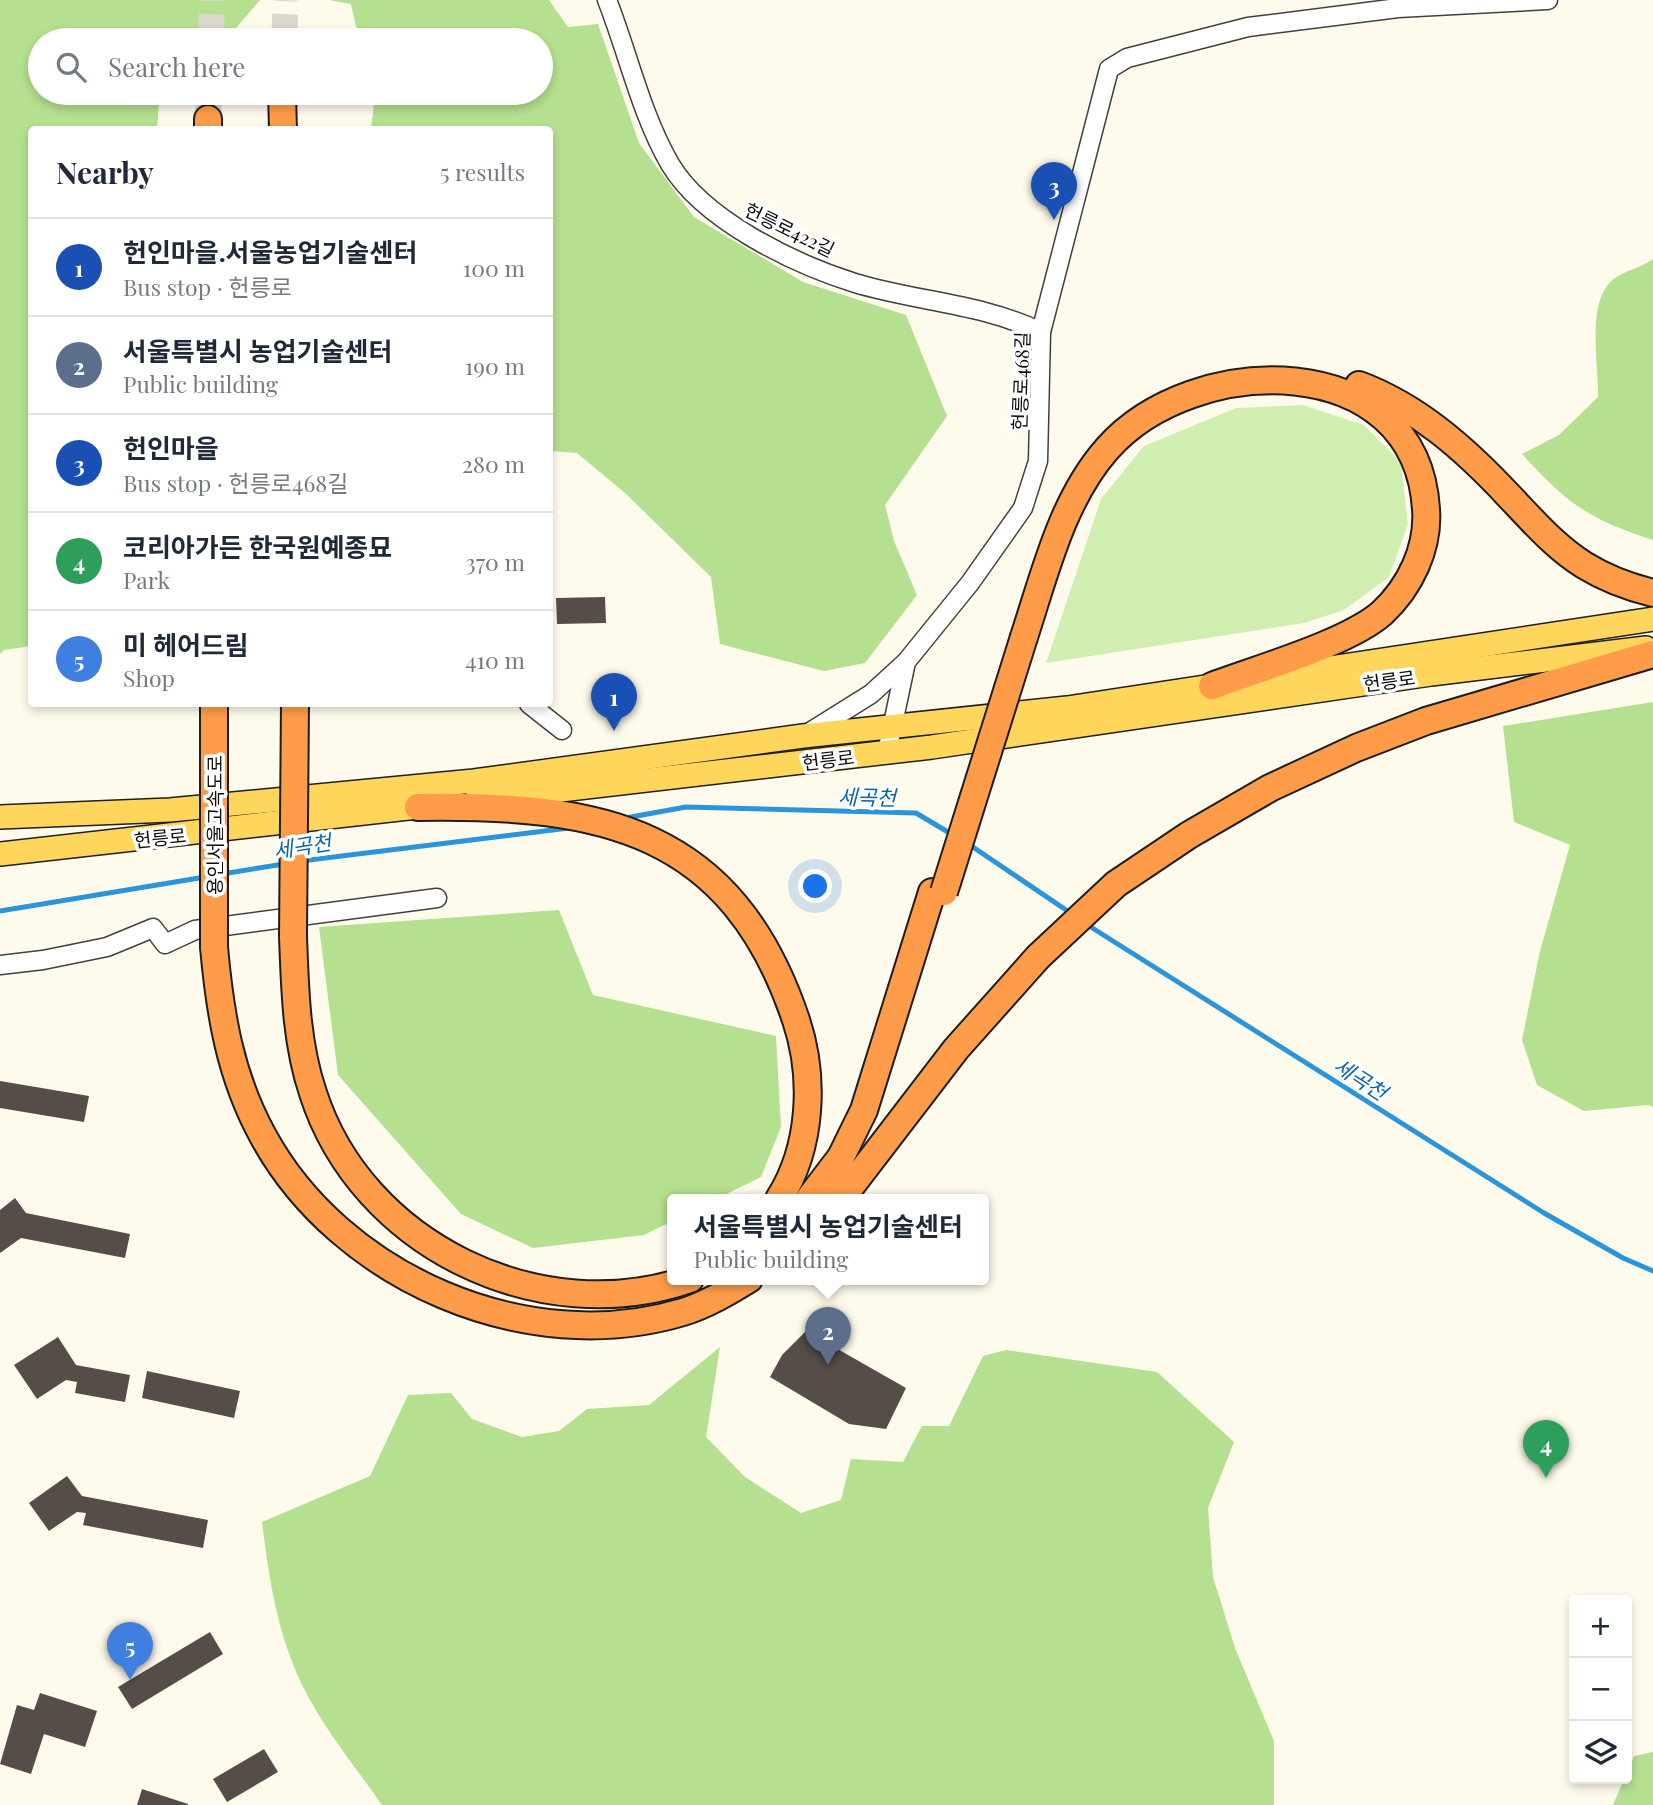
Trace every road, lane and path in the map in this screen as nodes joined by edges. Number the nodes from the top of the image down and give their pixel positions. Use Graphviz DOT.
graph roads {
  1 [pos="607,0"];
  2 [pos="1548,0"];
  3 [pos="282,105"];
  4 [pos="283,126"];
  5 [pos="1041,332"];
  6 [pos="1653,593"];
  7 [pos="1653,620"];
  8 [pos="1017,637"];
  9 [pos="1653,647"];
  10 [pos="1653,654"];
  11 [pos="906,662"];
  12 [pos="1212,686"];
  13 [pos="214,707"];
  14 [pos="295,707"];
  15 [pos="533,707"];
  16 [pos="894,727"];
  17 [pos="562,730"];
  18 [pos="803,736"];
  19 [pos="887,752"];
  20 [pos="418,807"];
  21 [pos="0,817"];
  22 [pos="0,854"];
  23 [pos="938,892"];
  24 [pos="438,898"];
  25 [pos="0,965"];
  26 [pos="781,1194"];
  27 [pos="813,1194"];
  28 [pos="831,1194"];
  29 [pos="845,1194"];
  30 [pos="668,1285"];
  31 [pos="739,1285"];
  1 -- 5 [label="street, 헌릉로422길"];
  2 -- 5 [label="street, 헌릉로468길"];
  3 -- 4 [label="highway"];
  5 -- 11 [label="street, 헌릉로468길"];
  6 -- 8 [label="highway"];
  7 -- 12 [label="main road, 헌릉로"];
  8 -- 12 [label="highway"];
  8 -- 23 [label="highway"];
  9 -- 19 [label="main road, 헌릉로"];
  10 -- 29 [label="highway"];
  11 -- 16 [label="street, 헌릉로468길"];
  11 -- 18 [label="street, 헌릉로468길"];
  12 -- 16 [label="main road, 헌릉로"];
  13 -- 31 [label="highway, 용인서울고속도로, bridge"];
  14 -- 30 [label="highway, bridge"];
  15 -- 17 [label="street"];
  16 -- 18 [label="main road, 헌릉로"];
  16 -- 19 [label="street, 헌릉로468길"];
  18 -- 21 [label="main road, 헌릉로"];
  19 -- 20 [label="main road, 헌릉로"];
  20 -- 22 [label="main road, 헌릉로"];
  20 -- 26 [label="highway"];
  23 -- 27 [label="highway"];
  23 -- 28 [label="highway"];
  24 -- 25 [label="street"];
}
